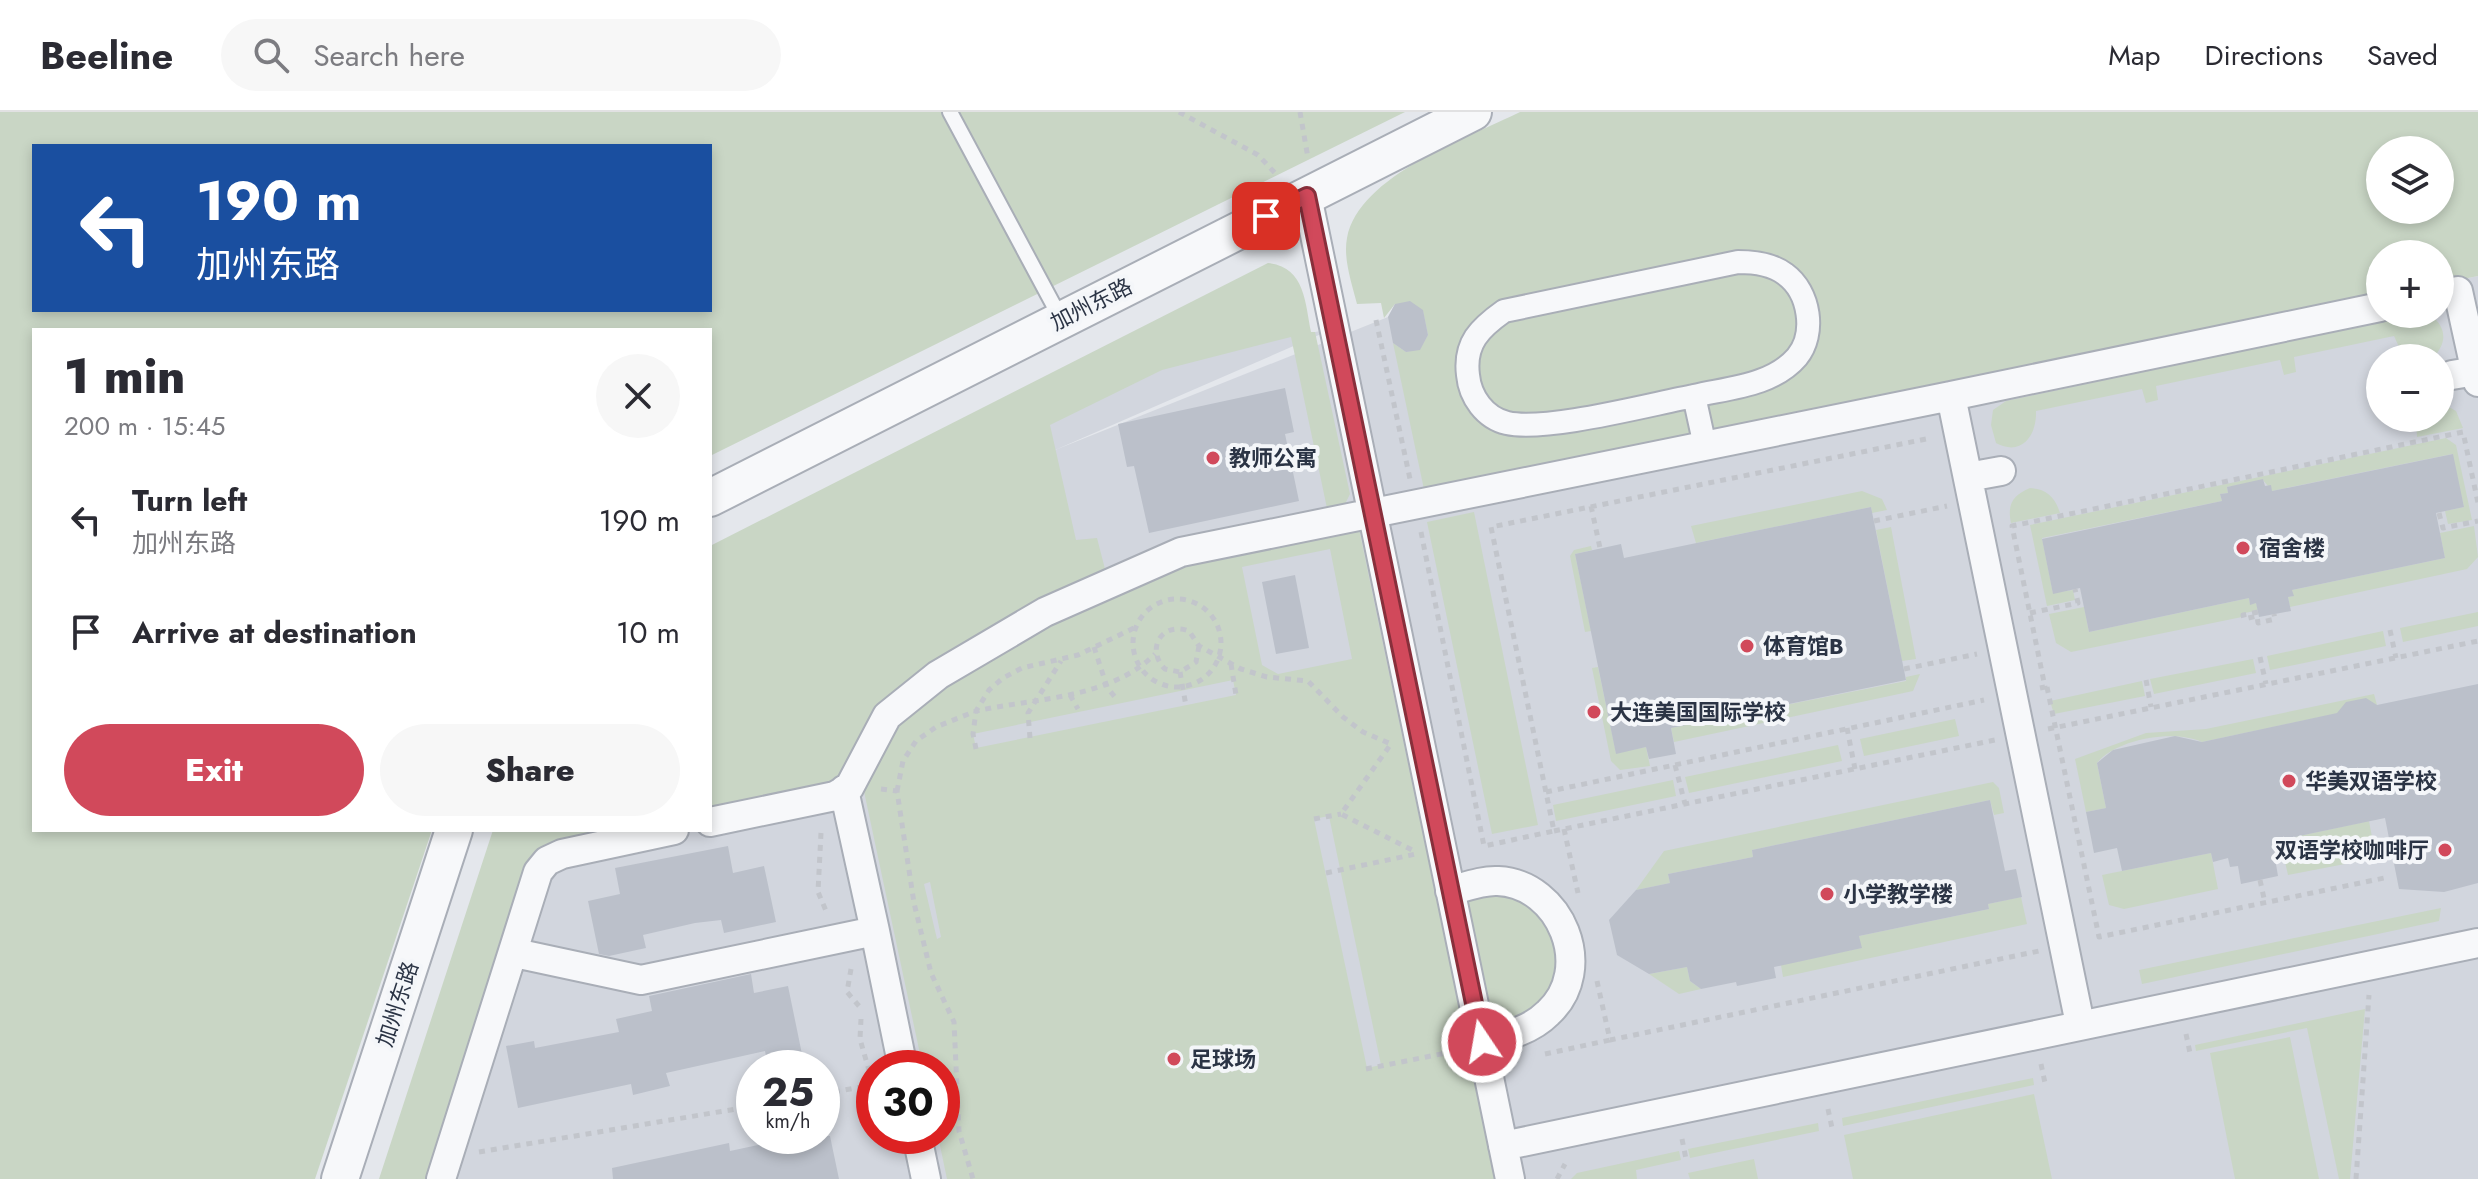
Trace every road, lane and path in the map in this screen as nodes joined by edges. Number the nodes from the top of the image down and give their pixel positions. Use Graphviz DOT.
graph roads {
  1 [pos="950,112"];
  2 [pos="1179,112"];
  3 [pos="1300,112"];
  4 [pos="1473,112"];
  5 [pos="1308,158"];
  6 [pos="1277,175"];
  7 [pos="1307,196"];
  8 [pos="2454,292"];
  9 [pos="2366,310"];
  10 [pos="1061,319"];
  11 [pos="1376,320"];
  12 [pos="2468,376"];
  13 [pos="1694,396"];
  14 [pos="1951,396"];
  15 [pos="1942,436"];
  16 [pos="1705,446"];
  17 [pos="2001,471"];
  18 [pos="1968,477"];
  19 [pos="712,497"];
  20 [pos="2478,503"];
  21 [pos="1956,504"];
  22 [pos="1416,505"];
  23 [pos="1591,506"];
  24 [pos="2439,513"];
  25 [pos="1372,514"];
  26 [pos="1874,521"];
  27 [pos="2478,521"];
  28 [pos="1600,548"];
  29 [pos="2075,589"];
  30 [pos="2258,612"];
  31 [pos="2274,614"];
  32 [pos="1136,627"];
  33 [pos="2390,630"];
  34 [pos="2478,641"];
  35 [pos="1199,646"];
  36 [pos="1094,647"];
  37 [pos="1988,652"];
  38 [pos="1155,654"];
  39 [pos="2260,657"];
  40 [pos="1219,658"];
  41 [pos="2396,658"];
  42 [pos="1061,661"];
  43 [pos="1231,664"];
  44 [pos="1140,669"];
  45 [pos="1904,669"];
  46 [pos="1180,672"];
  47 [pos="2146,680"];
  48 [pos="1106,682"];
  49 [pos="2266,684"];
  50 [pos="1182,687"];
  51 [pos="2048,687"];
  52 [pos="2012,694"];
  53 [pos="1070,695"];
  54 [pos="1236,695"];
  55 [pos="1036,701"];
  56 [pos="1118,701"];
  57 [pos="1186,706"];
  58 [pos="2151,707"];
  59 [pos="1078,709"];
  60 [pos="976,711"];
  61 [pos="1847,728"];
  62 [pos="2053,728"];
  63 [pos="2006,737"];
  64 [pos="1030,738"];
  65 [pos="976,749"];
  66 [pos="1675,765"];
  67 [pos="1855,769"];
  68 [pos="847,789"];
  69 [pos="897,791"];
  70 [pos="1546,792"];
  71 [pos="815,800"];
  72 [pos="1685,804"];
  73 [pos="1341,814"];
  74 [pos="1314,819"];
  75 [pos="712,822"];
  76 [pos="1564,829"];
  77 [pos="1554,831"];
  78 [pos="453,832"];
  79 [pos="665,832"];
  80 [pos="1419,854"];
  81 [pos="1428,859"];
  82 [pos="1326,873"];
  83 [pos="2389,877"];
  84 [pos="2260,880"];
  85 [pos="1450,891"];
  86 [pos="2265,903"];
  87 [pos="1581,904"];
  88 [pos="875,931"];
  89 [pos="2099,937"];
  90 [pos="837,938"];
  91 [pos="2478,943"];
  92 [pos="2063,946"];
  93 [pos="515,953"];
  94 [pos="1597,980"];
  95 [pos="2371,995"];
  96 [pos="2080,1024"];
  97 [pos="2186,1034"];
  98 [pos="1474,1045"];
  99 [pos="863,1050"];
  100 [pos="899,1050"];
  101 [pos="2190,1053"];
  102 [pos="2041,1064"];
  103 [pos="1366,1069"];
  104 [pos="2045,1083"];
  105 [pos="1828,1109"];
  106 [pos="736,1110"];
  107 [pos="1832,1128"];
  108 [pos="1682,1139"];
  109 [pos="1503,1146"];
  110 [pos="921,1154"];
  111 [pos="1686,1159"];
  112 [pos="444,1168"];
  113 [pos="340,1179"];
  114 [pos="926,1179"];
  115 [pos="973,1179"];
  116 [pos="1510,1179"];
  117 [pos="2356,1179"];
  1 -- 10 [label="lane"];
  2 -- 6 [label="path"];
  3 -- 5 [label="path"];
  4 -- 7 [label="street, 加州东路"];
  7 -- 10 [label="street, 加州东路"];
  7 -- 25 [label="street"];
  8 -- 12 [label="street"];
  9 -- 14 [label="street"];
  10 -- 19 [label="street, 加州东路"];
  11 -- 22 [label="path"];
  13 -- 13 [label="street"];
  13 -- 16 [label="street"];
  14 -- 16 [label="street"];
  14 -- 18 [label="street"];
  15 -- 23 [label="path"];
  16 -- 22 [label="street"];
  17 -- 18 [label="street"];
  18 -- 52 [label="street"];
  20 -- 29 [label="path"];
  21 -- 26 [label="path"];
  22 -- 25 [label="street"];
  22 -- 77 [label="path"];
  23 -- 28 [label="path"];
  23 -- 70 [label="path"];
  24 -- 27 [label="path"];
  25 -- 68 [label="street"];
  25 -- 85 [label="street"];
  30 -- 31 [label="path"];
  32 -- 36 [label="path"];
  32 -- 40 [label="path"];
  32 -- 44 [label="path"];
  33 -- 41 [label="path"];
  34 -- 41 [label="path"];
  35 -- 38 [label="path"];
  35 -- 40 [label="path"];
  35 -- 46 [label="path"];
  36 -- 42 [label="path"];
  36 -- 48 [label="path"];
  37 -- 45 [label="path"];
  38 -- 44 [label="path"];
  38 -- 46 [label="path"];
  39 -- 49 [label="path"];
  40 -- 43 [label="path"];
  40 -- 50 [label="path"];
  41 -- 49 [label="path"];
  42 -- 55 [label="path"];
  42 -- 60 [label="path"];
  43 -- 54 [label="path"];
  43 -- 73 [label="path"];
  44 -- 48 [label="path"];
  44 -- 50 [label="path"];
  46 -- 50 [label="path"];
  47 -- 58 [label="path"];
  48 -- 53 [label="path"];
  48 -- 56 [label="path"];
  49 -- 58 [label="path"];
  50 -- 57 [label="path"];
  51 -- 62 [label="path"];
  52 -- 61 [label="path"];
  52 -- 92 [label="street"];
  53 -- 55 [label="path"];
  53 -- 59 [label="path"];
  55 -- 60 [label="path"];
  55 -- 64 [label="path"];
  58 -- 62 [label="path"];
  60 -- 65 [label="path"];
  60 -- 69 [label="path"];
  61 -- 66 [label="path"];
  61 -- 67 [label="path"];
  62 -- 89 [label="path"];
  63 -- 67 [label="path"];
  66 -- 70 [label="path"];
  66 -- 72 [label="path"];
  67 -- 72 [label="path"];
  68 -- 69 [label="path"];
  68 -- 71 [label="street"];
  68 -- 88 [label="street"];
  69 -- 115 [label="path"];
  70 -- 77 [label="path"];
  71 -- 75 [label="street"];
  71 -- 90 [label="path"];
  72 -- 76 [label="path"];
  73 -- 74 [label="path"];
  73 -- 80 [label="path"];
  76 -- 77 [label="path"];
  76 -- 87 [label="path"];
  78 -- 113 [label="street, 加州东路"];
  79 -- 93 [label="street"];
  80 -- 81 [label="path"];
  80 -- 82 [label="path"];
  83 -- 86 [label="path"];
  84 -- 86 [label="path"];
  85 -- 98 [label="street"];
  85 -- 98 [label="street"];
  86 -- 89 [label="path"];
  88 -- 90 [label="street"];
  88 -- 100 [label="street"];
  89 -- 92 [label="path"];
  90 -- 93 [label="street"];
  90 -- 99 [label="path"];
  91 -- 96 [label="street"];
  92 -- 94 [label="path"];
  92 -- 96 [label="street"];
  93 -- 112 [label="street"];
  95 -- 117 [label="path"];
  96 -- 109 [label="street"];
  97 -- 101 [label="path"];
  98 -- 103 [label="path"];
  98 -- 109 [label="street"];
  102 -- 104 [label="path"];
  105 -- 107 [label="path"];
  106 -- 112 [label="path"];
  108 -- 111 [label="path"];
  109 -- 116 [label="street"];
  110 -- 114 [label="street"];
}
